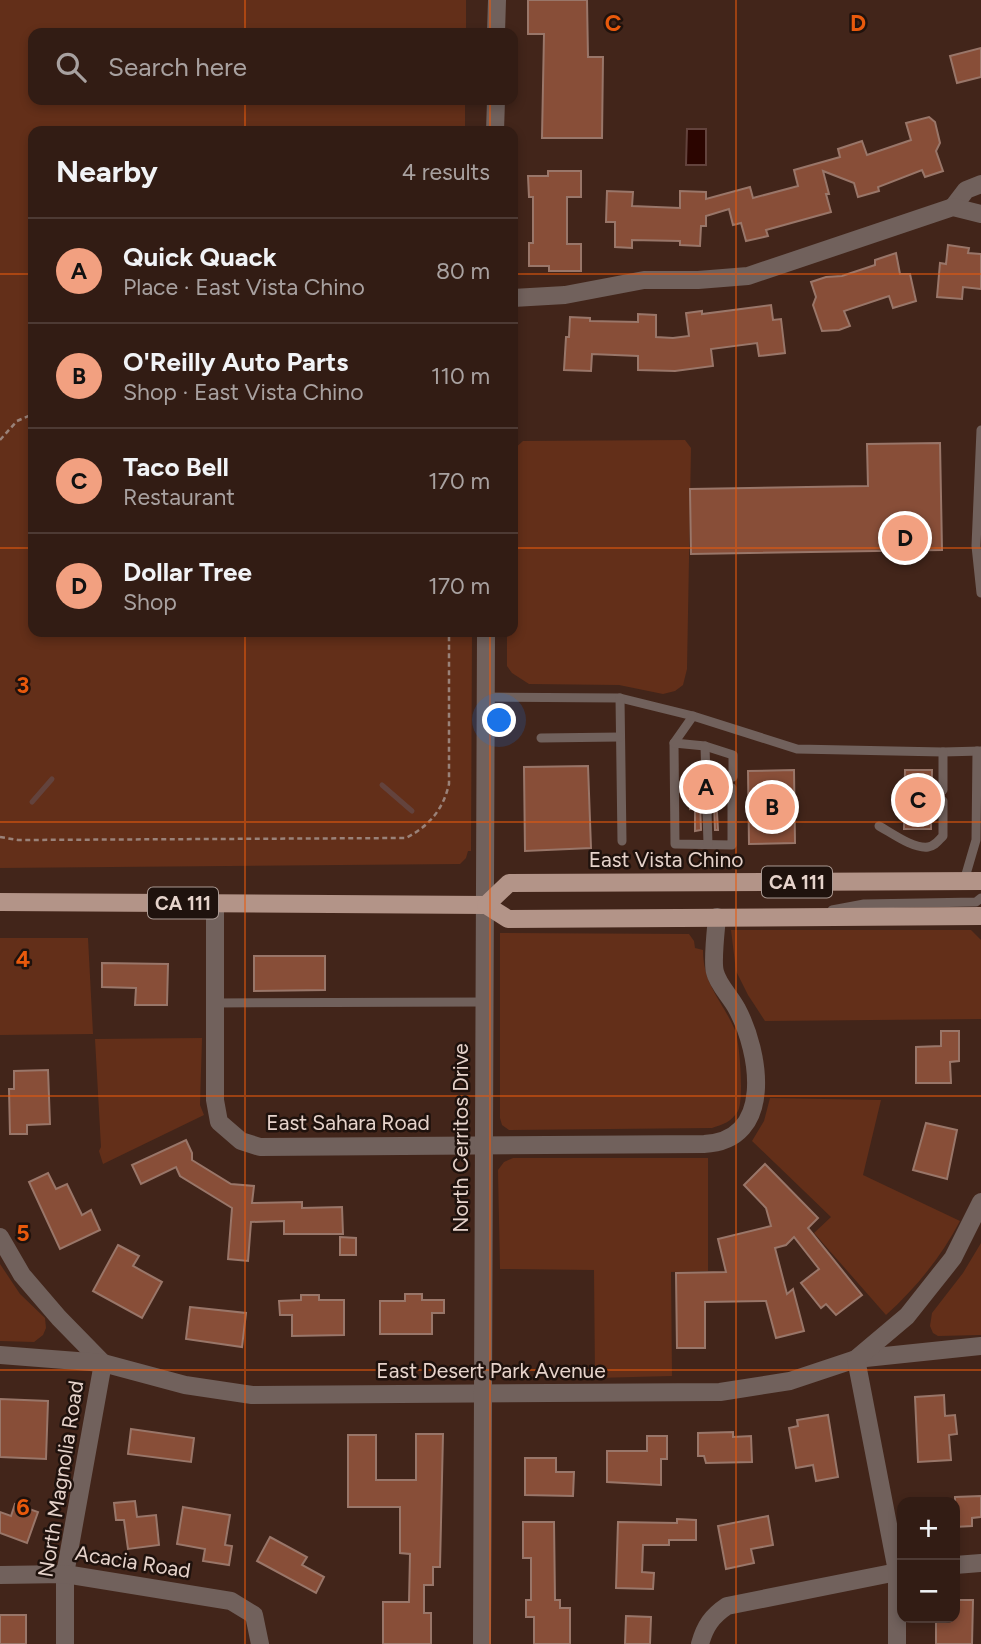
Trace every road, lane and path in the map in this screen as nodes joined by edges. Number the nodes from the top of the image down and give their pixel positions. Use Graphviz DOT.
graph roads {
  1 [pos="497,0"];
  2 [pos="496,28"];
  3 [pos="496,105"];
  4 [pos="495,126"];
  5 [pos="981,184"];
  6 [pos="953,206"];
  7 [pos="981,214"];
  8 [pos="518,298"];
  9 [pos="28,416"];
  10 [pos="981,430"];
  11 [pos="0,440"];
  12 [pos="981,593"];
  13 [pos="449,637"];
  14 [pos="486,637"];
  15 [pos="486,697"];
  16 [pos="620,698"];
  17 [pos="693,716"];
  18 [pos="620,737"];
  19 [pos="541,738"];
  20 [pos="674,743"];
  21 [pos="705,746"];
  22 [pos="979,751"];
  23 [pos="943,752"];
  24 [pos="733,777"];
  25 [pos="732,788"];
  26 [pos="943,790"];
  27 [pos="943,801"];
  28 [pos="878,826"];
  29 [pos="0,837"];
  30 [pos="622,841"];
  31 [pos="708,844"];
  32 [pos="972,881"];
  33 [pos="981,898"];
  34 [pos="0,902"];
  35 [pos="215,903"];
  36 [pos="486,905"];
  37 [pos="981,916"];
  38 [pos="717,917"];
  39 [pos="796,917"];
  40 [pos="485,1002"];
  41 [pos="214,1003"];
  42 [pos="484,1145"];
  43 [pos="981,1202"];
  44 [pos="0,1237"];
  45 [pos="981,1346"];
  46 [pos="0,1355"];
  47 [pos="856,1359"];
  48 [pos="103,1363"];
  49 [pos="483,1394"];
  50 [pos="898,1560"];
  51 [pos="981,1563"];
  52 [pos="960,1565"];
  53 [pos="897,1572"];
  54 [pos="65,1574"];
  55 [pos="0,1575"];
  56 [pos="898,1623"];
  57 [pos="65,1644"];
  58 [pos="260,1644"];
  59 [pos="482,1644"];
  60 [pos="700,1644"];
  61 [pos="897,1644"];
  1 -- 2 [label="street"];
  3 -- 4 [label="street"];
  5 -- 6 [label="street"];
  6 -- 7 [label="street"];
  6 -- 8 [label="street"];
  9 -- 11 [label="path"];
  10 -- 12 [label="lane"];
  13 -- 29 [label="path"];
  14 -- 15 [label="street, North Cerritos Drive"];
  15 -- 16 [label="lane"];
  15 -- 36 [label="street, North Cerritos Drive"];
  16 -- 17 [label="lane"];
  16 -- 18 [label="lane"];
  17 -- 20 [label="lane"];
  17 -- 23 [label="lane"];
  18 -- 19 [label="lane"];
  18 -- 30 [label="lane"];
  20 -- 21 [label="lane"];
  20 -- 31 [label="lane"];
  21 -- 24 [label="lane"];
  21 -- 31 [label="lane"];
  22 -- 23 [label="lane"];
  22 -- 32 [label="lane"];
  23 -- 26 [label="lane"];
  25 -- 31 [label="lane"];
  27 -- 28 [label="lane"];
  32 -- 36 [label="main road, East Vista Chino / CA 111"];
  33 -- 39 [label="lane"];
  34 -- 35 [label="main road, CA 111"];
  35 -- 36 [label="main road, CA 111"];
  35 -- 41 [label="street, East Sahara Road"];
  36 -- 38 [label="main road, CA 111"];
  36 -- 40 [label="street, North Cerritos Drive"];
  37 -- 39 [label="main road, CA 111"];
  38 -- 39 [label="main road, CA 111"];
  38 -- 42 [label="street, East Sahara Road"];
  40 -- 41 [label="lane"];
  40 -- 42 [label="street, North Cerritos Drive"];
  41 -- 42 [label="street, East Sahara Road"];
  42 -- 49 [label="street, North Cerritos Drive"];
  43 -- 47 [label="street"];
  44 -- 48 [label="street"];
  45 -- 47 [label="street, East Desert Park Avenue"];
  46 -- 48 [label="street, East Desert Park Avenue"];
  47 -- 49 [label="street, East Desert Park Avenue"];
  47 -- 50 [label="street"];
  48 -- 49 [label="street, East Desert Park Avenue"];
  48 -- 54 [label="street, North Magnolia Road"];
  49 -- 59 [label="street, North Cerritos Drive"];
  51 -- 52 [label="street"];
  53 -- 60 [label="street"];
  54 -- 55 [label="street, Acacia Road"];
  54 -- 57 [label="street, North Magnolia Road"];
  54 -- 58 [label="street, Acacia Road"];
  56 -- 61 [label="street"];
}
